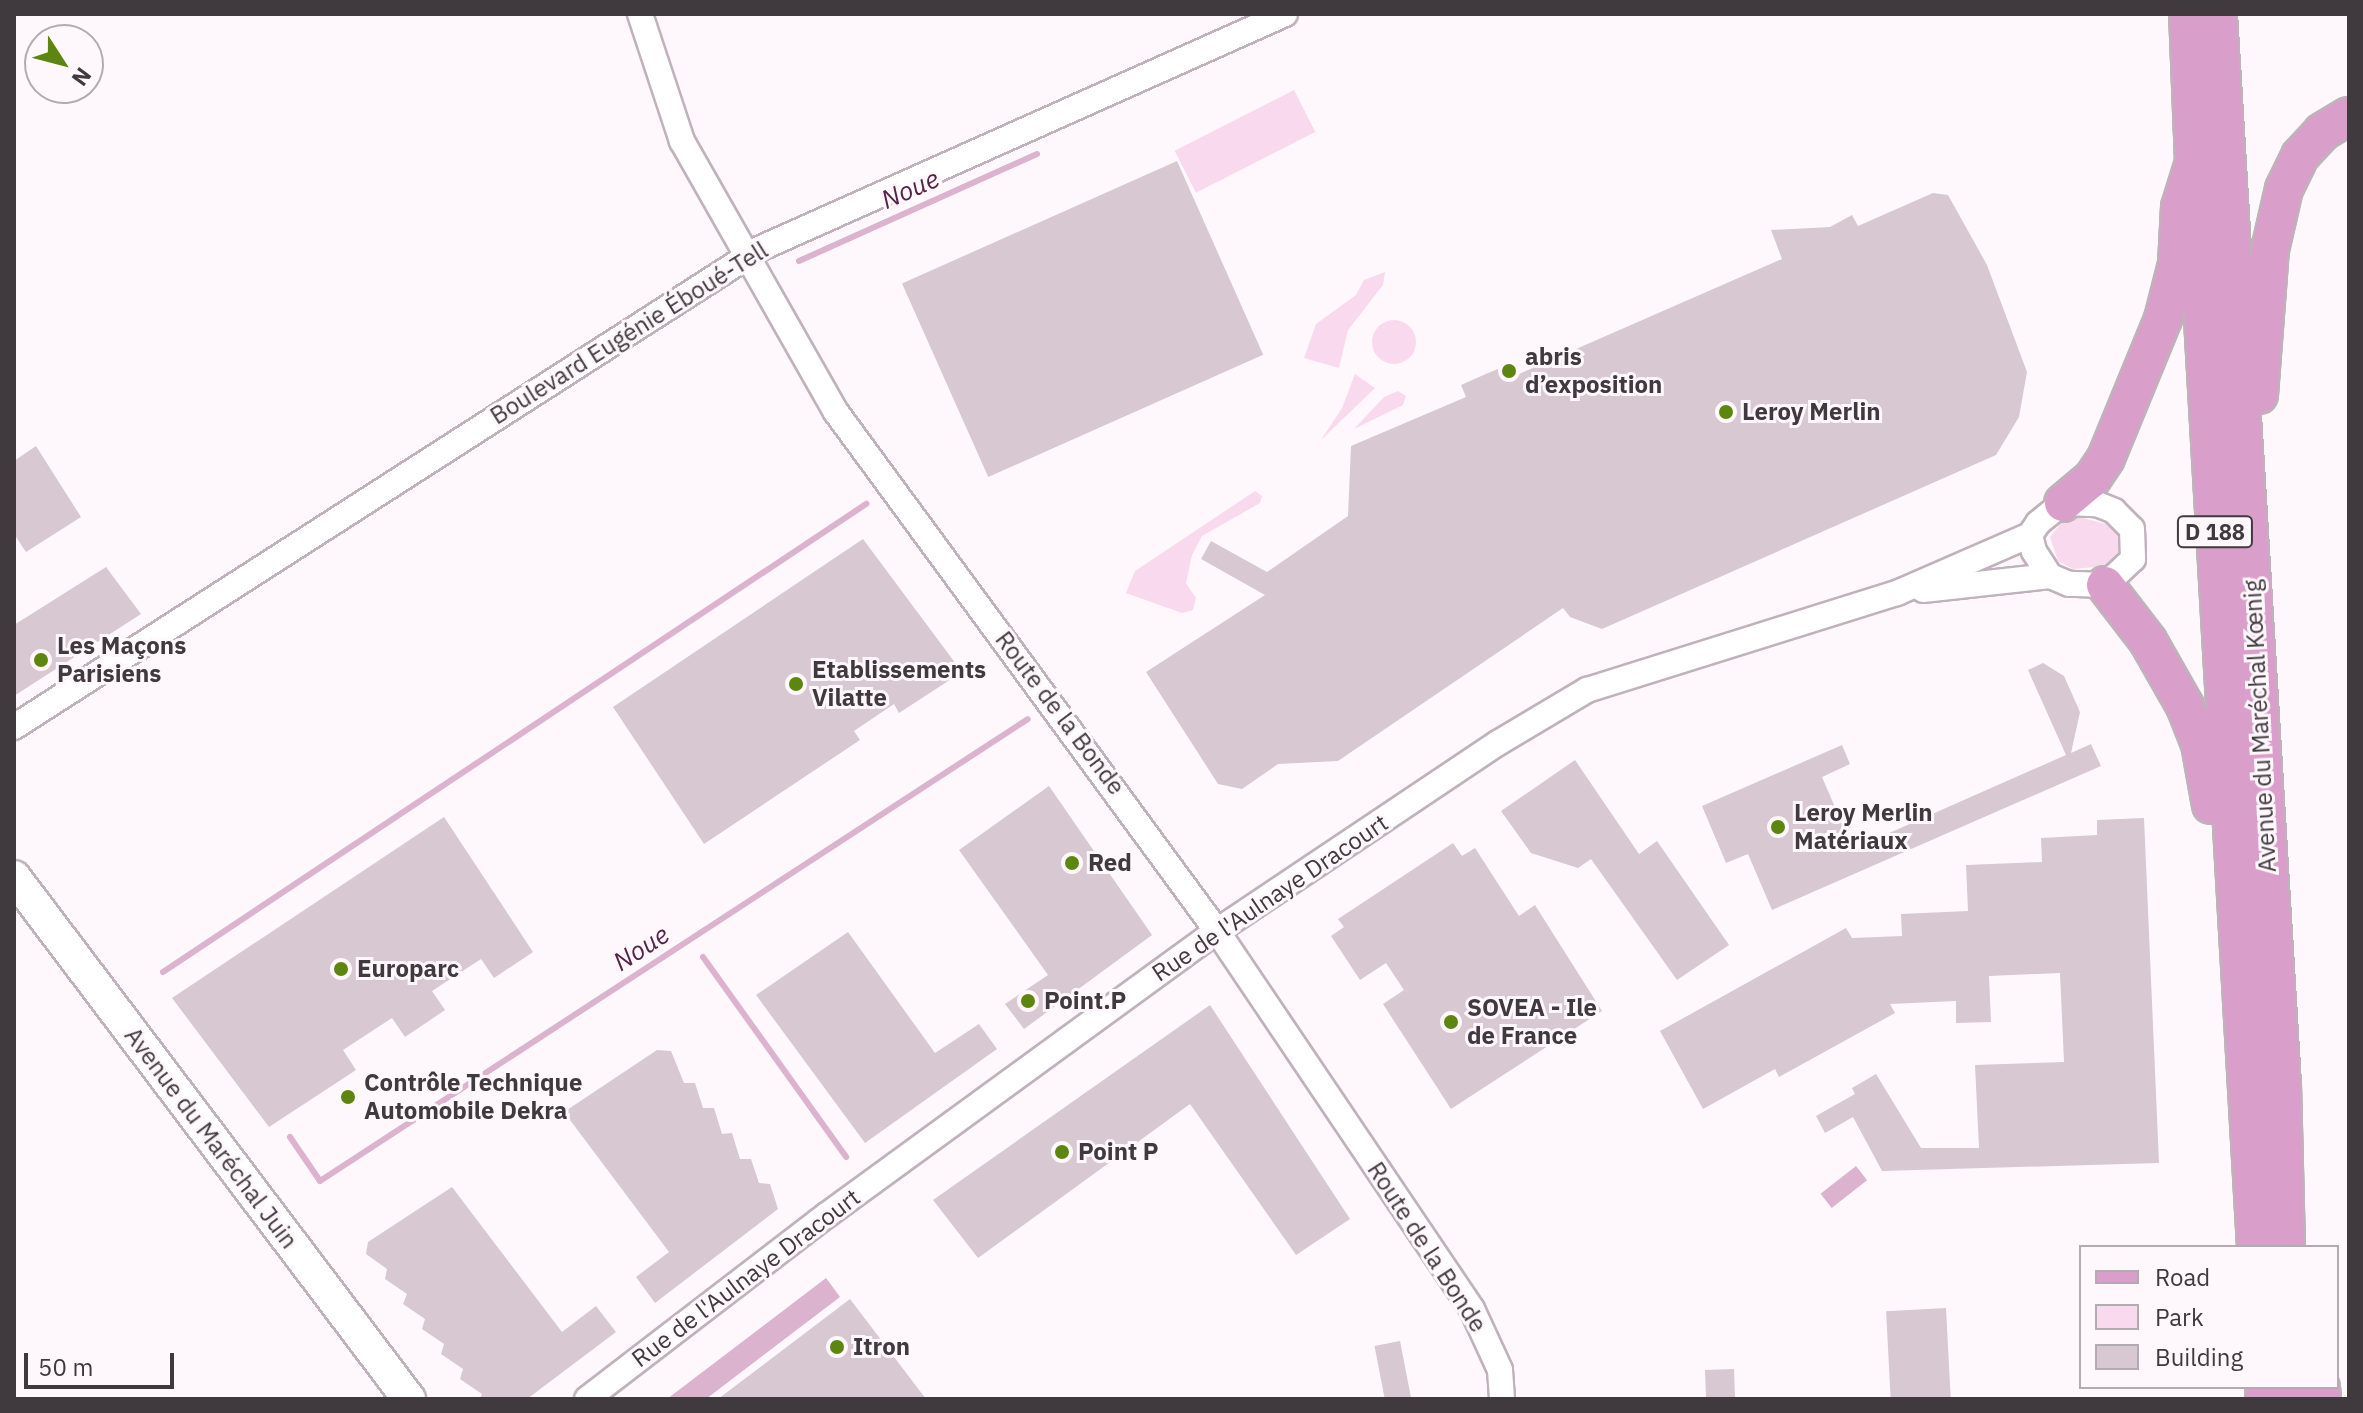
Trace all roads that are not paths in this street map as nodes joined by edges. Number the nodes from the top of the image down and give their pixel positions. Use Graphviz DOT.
graph roads {
  1 [pos="640,14"];
  2 [pos="1285,14"];
  3 [pos="2188,14"];
  4 [pos="2218,14"];
  5 [pos="2349,116"];
  6 [pos="2194,162"];
  7 [pos="744,258"];
  8 [pos="2243,456"];
  9 [pos="2063,503"];
  10 [pos="2030,535"];
  11 [pos="2050,576"];
  12 [pos="2105,585"];
  13 [pos="1897,593"];
  14 [pos="14,727"];
  15 [pos="14,877"];
  16 [pos="2237,903"];
  17 [pos="1217,931"];
  18 [pos="2282,1084"];
  19 [pos="2256,1245"];
  20 [pos="2286,1245"];
  21 [pos="2311,1245"];
  22 [pos="409,1399"];
  23 [pos="587,1399"];
  24 [pos="1502,1399"];
  1 -- 7 [label="street, Route de la Bonde"];
  2 -- 7 [label="street, Boulevard Eugénie Éboué-Tell"];
  3 -- 6 [label="main road, D 188"];
  4 -- 8 [label="main road, Avenue du Maréchal Kœnig / D 188"];
  5 -- 8 [label="main road"];
  6 -- 9 [label="main road"];
  6 -- 16 [label="main road, Avenue du Maréchal Kœnig / D 188"];
  7 -- 14 [label="street, Boulevard Eugénie Éboué-Tell"];
  7 -- 17 [label="street, Route de la Bonde"];
  8 -- 18 [label="main road, Avenue du Maréchal Kœnig / D 188"];
  9 -- 10 [label="street"];
  9 -- 12 [label="street"];
  10 -- 11 [label="street"];
  10 -- 13 [label="street, Rue de l'Aulnaye Dracourt"];
  11 -- 12 [label="street"];
  11 -- 13 [label="street, Rue de l'Aulnaye Dracourt"];
  12 -- 16 [label="main road"];
  13 -- 17 [label="street, Rue de l'Aulnaye Dracourt"];
  15 -- 22 [label="street, Avenue du Maréchal Juin"];
  16 -- 19 [label="main road, Avenue du Maréchal Kœnig / D 188"];
  17 -- 23 [label="street, Rue de l'Aulnaye Dracourt"];
  17 -- 24 [label="street, Route de la Bonde"];
  18 -- 20 [label="main road, Avenue du Maréchal Kœnig / D 188"];
  18 -- 21 [label="main road"];
}
